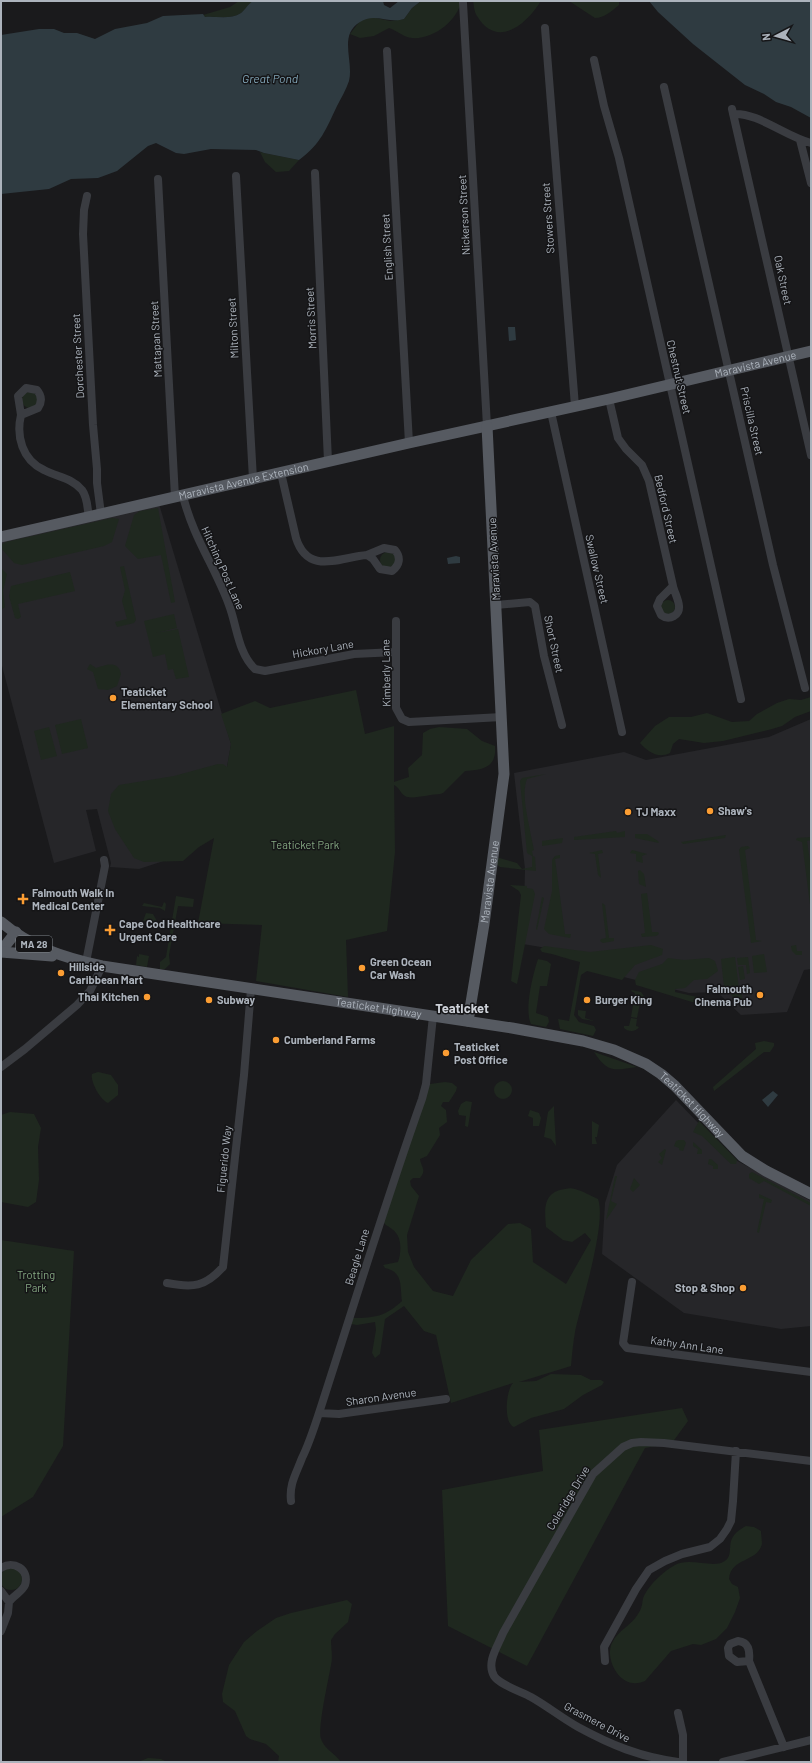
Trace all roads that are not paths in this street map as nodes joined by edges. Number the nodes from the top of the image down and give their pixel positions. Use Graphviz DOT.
graph roads {
  1 [pos="463,3"];
  2 [pos="544,28"];
  3 [pos="387,51"];
  4 [pos="594,60"];
  5 [pos="664,88"];
  6 [pos="800,140"];
  7 [pos="811,143"];
  8 [pos="314,173"];
  9 [pos="236,176"];
  10 [pos="158,179"];
  11 [pos="811,183"];
  12 [pos="87,196"];
  13 [pos="811,351"];
  14 [pos="788,356"];
  15 [pos="730,370"];
  16 [pos="670,384"];
  17 [pos="609,399"];
  18 [pos="575,406"];
  19 [pos="551,412"];
  20 [pos="21,415"];
  21 [pos="487,426"];
  22 [pos="409,443"];
  23 [pos="811,455"];
  24 [pos="328,461"];
  25 [pos="281,473"];
  26 [pos="253,479"];
  27 [pos="179,496"];
  28 [pos="101,514"];
  29 [pos="89,517"];
  30 [pos="1,537"];
  31 [pos="367,555"];
  32 [pos="672,586"];
  33 [pos="496,605"];
  34 [pos="396,621"];
  35 [pos="396,652"];
  36 [pos="254,669"];
  37 [pos="804,688"];
  38 [pos="741,699"];
  39 [pos="502,717"];
  40 [pos="562,725"];
  41 [pos="622,732"];
  42 [pos="104,860"];
  43 [pos="2,925"];
  44 [pos="16,932"];
  45 [pos="1,951"];
  46 [pos="72,959"];
  47 [pos="86,962"];
  48 [pos="102,966"];
  49 [pos="251,989"];
  50 [pos="433,1016"];
  51 [pos="468,1021"];
  52 [pos="1,1067"];
  53 [pos="811,1194"];
  54 [pos="632,1282"];
  55 [pos="167,1283"];
  56 [pos="811,1372"];
  57 [pos="446,1399"];
  58 [pos="319,1413"];
  59 [pos="736,1451"];
  60 [pos="811,1461"];
  61 [pos="291,1501"];
  62 [pos="1,1568"];
  63 [pos="1,1591"];
  64 [pos="9,1602"];
  65 [pos="1,1631"];
  66 [pos="605,1661"];
  67 [pos="749,1661"];
  68 [pos="493,1673"];
  69 [pos="678,1713"];
  70 [pos="811,1740"];
  71 [pos="784,1747"];
  72 [pos="678,1762"];
  73 [pos="683,1762"];
  74 [pos="723,1762"];
  1 -- 21 [label="street, Nickerson Street"];
  2 -- 18 [label="street, Stowers Street"];
  3 -- 22 [label="street, English Street"];
  4 -- 16 [label="street, Chestnut Street"];
  5 -- 15 [label="street, Priscilla Street"];
  6 -- 7 [label="street"];
  6 -- 11 [label="street"];
  6 -- 14 [label="street, Oak Street"];
  8 -- 24 [label="street, Morris Street"];
  9 -- 26 [label="street, Milton Street"];
  10 -- 27 [label="street, Mattapan Street"];
  12 -- 28 [label="street, Dorchester Street"];
  13 -- 14 [label="main road, Maravista Avenue"];
  14 -- 15 [label="main road, Maravista Avenue"];
  14 -- 23 [label="street, Oak Street"];
  15 -- 16 [label="main road, Maravista Avenue"];
  15 -- 37 [label="street, Priscilla Street"];
  16 -- 17 [label="main road, Maravista Avenue"];
  16 -- 38 [label="street, Chestnut Street"];
  17 -- 18 [label="main road, Maravista Avenue"];
  17 -- 32 [label="street, Bedford Street"];
  18 -- 19 [label="main road, Maravista Avenue"];
  19 -- 21 [label="main road, Maravista Avenue"];
  19 -- 41 [label="street, Swallow Street"];
  20 -- 29 [label="street"];
  21 -- 22 [label="main road, Maravista Avenue Extension"];
  21 -- 33 [label="main road, Maravista Avenue"];
  22 -- 24 [label="main road, Maravista Avenue Extension"];
  24 -- 25 [label="main road, Maravista Avenue Extension"];
  25 -- 26 [label="main road, Maravista Avenue Extension"];
  25 -- 31 [label="street"];
  26 -- 27 [label="main road, Maravista Avenue Extension"];
  27 -- 28 [label="main road, Maravista Avenue Extension"];
  27 -- 36 [label="street, Hitching Post Lane"];
  28 -- 29 [label="main road, Maravista Avenue Extension"];
  29 -- 30 [label="main road, Maravista Avenue Extension"];
  33 -- 39 [label="main road, Maravista Avenue"];
  33 -- 40 [label="street, Short Street"];
  34 -- 35 [label="street, Kimberly Lane"];
  35 -- 36 [label="street, Hickory Lane"];
  35 -- 39 [label="street, Kimberly Lane"];
  39 -- 51 [label="main road, Maravista Avenue"];
  42 -- 47 [label="street"];
  43 -- 44 [label="main road, Teaticket Highway / MA 28"];
  44 -- 45 [label="main road"];
  44 -- 46 [label="main road, Teaticket Highway / MA 28"];
  45 -- 46 [label="main road"];
  46 -- 47 [label="main road, Teaticket Highway / MA 28"];
  47 -- 48 [label="main road, Teaticket Highway / MA 28"];
  48 -- 49 [label="main road, Teaticket Highway / MA 28"];
  48 -- 52 [label="street"];
  49 -- 50 [label="main road, Teaticket Highway / MA 28"];
  49 -- 55 [label="street, Figuerido Way"];
  50 -- 51 [label="main road, Teaticket Highway / MA 28"];
  50 -- 58 [label="street, Beagle Lane"];
  51 -- 53 [label="main road, Teaticket Highway / MA 28"];
  54 -- 56 [label="street, Kathy Ann Lane"];
  57 -- 58 [label="street, Sharon Avenue"];
  58 -- 61 [label="street, Beagle Lane"];
  59 -- 60 [label="street, Coleridge Drive"];
  59 -- 66 [label="street"];
  59 -- 68 [label="street, Coleridge Drive"];
  62 -- 64 [label="street"];
  63 -- 64 [label="street"];
  64 -- 65 [label="street"];
  67 -- 71 [label="street"];
  68 -- 72 [label="street, Grasmere Drive"];
  69 -- 73 [label="street"];
  70 -- 71 [label="street"];
  71 -- 74 [label="street"];
}
